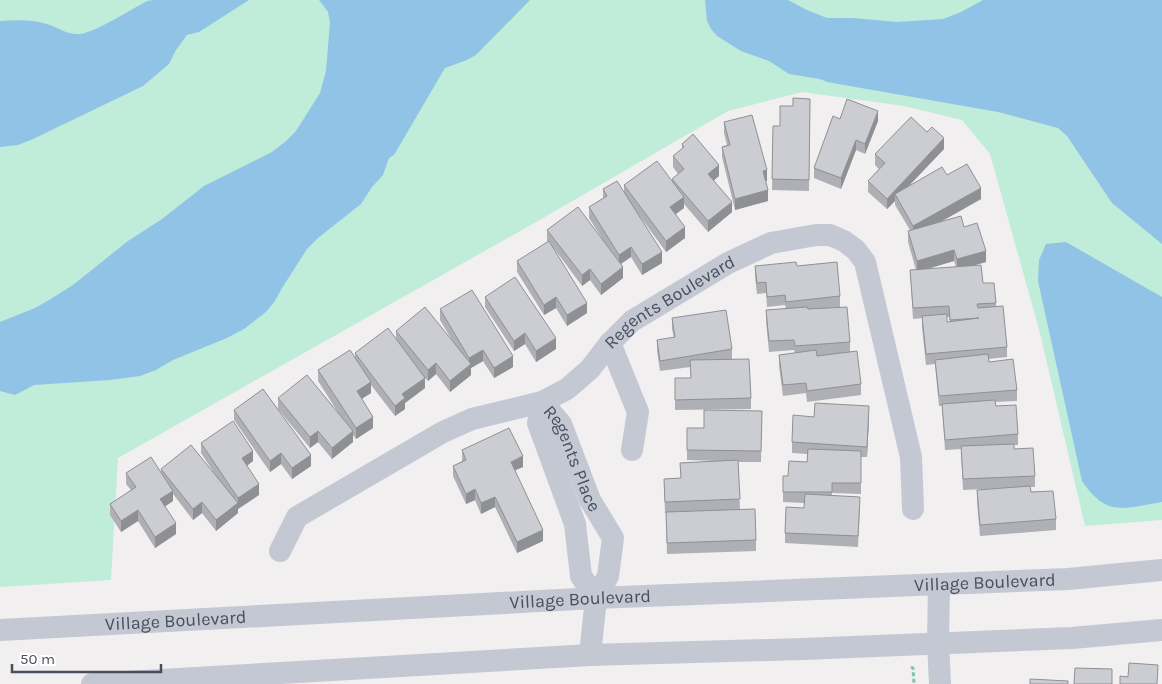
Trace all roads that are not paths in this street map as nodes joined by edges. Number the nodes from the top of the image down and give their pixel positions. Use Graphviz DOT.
graph roads {
  1 [pos="610,343"];
  2 [pos="542,402"];
  3 [pos="632,450"];
  4 [pos="913,509"];
  5 [pos="280,551"];
  6 [pos="1162,570"];
  7 [pos="939,584"];
  8 [pos="596,598"];
  9 [pos="0,630"];
  10 [pos="1162,630"];
  11 [pos="938,643"];
  12 [pos="590,655"];
  13 [pos="92,684"];
  14 [pos="940,684"];
  1 -- 2 [label="street, Regents Boulevard"];
  1 -- 3 [label="street"];
  1 -- 4 [label="street, Regents Boulevard"];
  2 -- 5 [label="street, Regents Boulevard"];
  2 -- 8 [label="street, Regents Place"];
  2 -- 8 [label="street, Regents Place"];
  6 -- 7 [label="street, Village Boulevard"];
  7 -- 8 [label="street, Village Boulevard"];
  7 -- 11 [label="street"];
  8 -- 9 [label="street, Village Boulevard"];
  8 -- 12 [label="street, Regents Place"];
  10 -- 11 [label="street"];
  11 -- 12 [label="street"];
  11 -- 14 [label="street"];
  12 -- 13 [label="street"];
}
